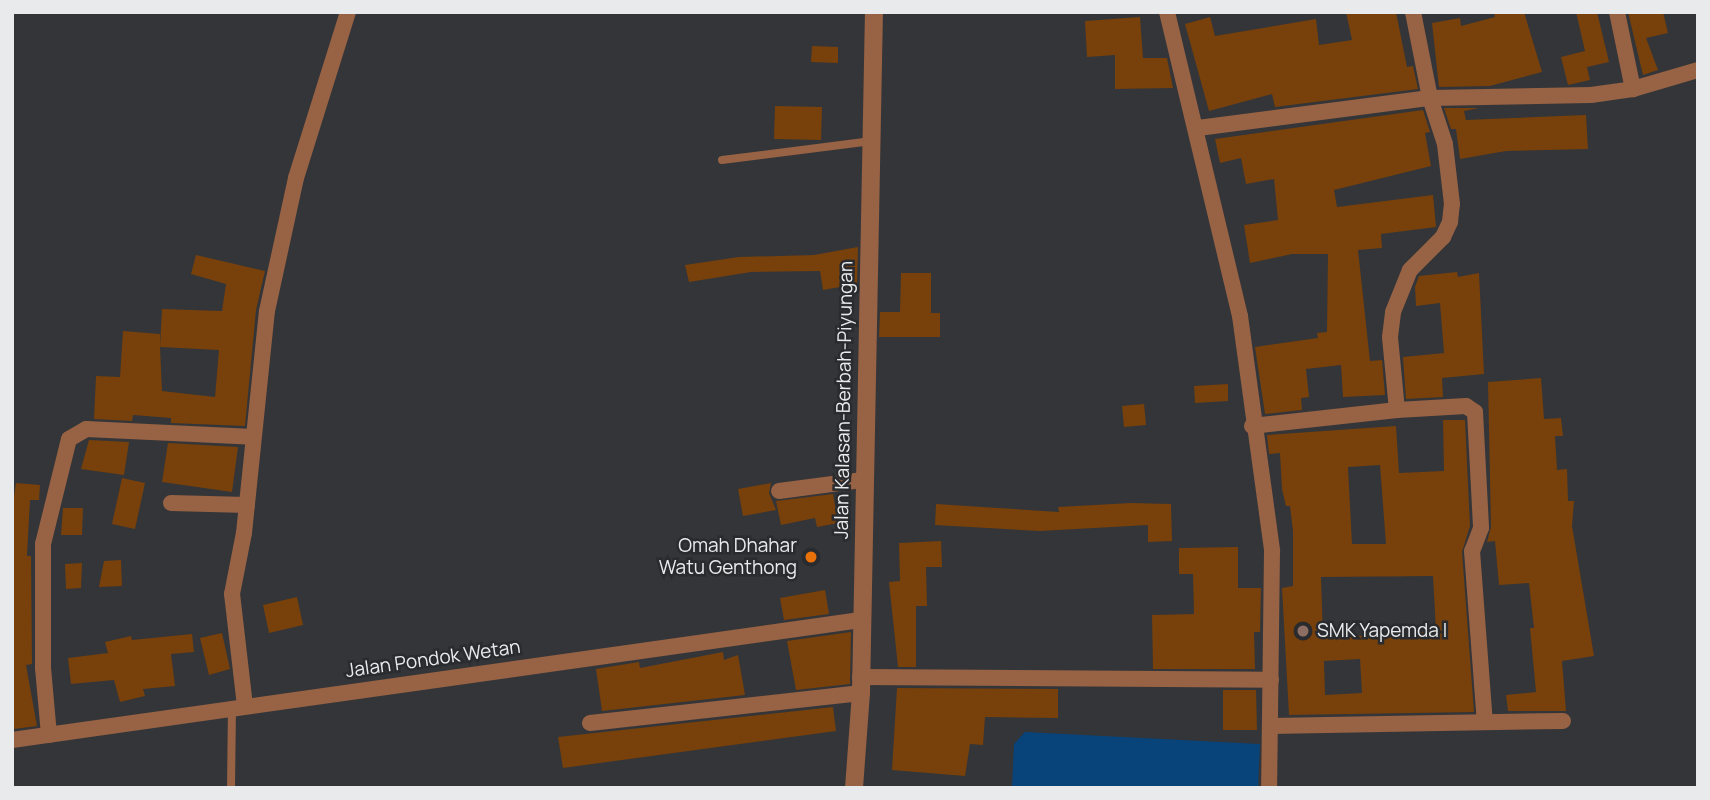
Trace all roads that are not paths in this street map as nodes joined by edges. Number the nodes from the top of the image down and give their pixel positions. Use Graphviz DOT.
graph roads {
  1 [pos="348,12"];
  2 [pos="874,12"];
  3 [pos="1167,12"];
  4 [pos="1413,12"];
  5 [pos="1618,12"];
  6 [pos="1698,70"];
  7 [pos="1633,89"];
  8 [pos="1430,98"];
  9 [pos="1198,128"];
  10 [pos="872,141"];
  11 [pos="722,160"];
  12 [pos="1397,410"];
  13 [pos="1252,426"];
  14 [pos="253,438"];
  15 [pos="863,480"];
  16 [pos="779,491"];
  17 [pos="171,503"];
  18 [pos="247,505"];
  19 [pos="860,620"];
  20 [pos="1271,680"];
  21 [pos="861,685"];
  22 [pos="239,707"];
  23 [pos="1563,721"];
  24 [pos="1485,722"];
  25 [pos="590,723"];
  26 [pos="1270,726"];
  27 [pos="49,735"];
  28 [pos="12,740"];
  29 [pos="231,788"];
  30 [pos="854,788"];
  31 [pos="1269,788"];
  1 -- 14 [label="street"];
  2 -- 10 [label="street, Jalan Kalasan-Berbah-Piyungan"];
  3 -- 9 [label="street"];
  4 -- 8 [label="street"];
  5 -- 7 [label="street"];
  6 -- 7 [label="street"];
  7 -- 8 [label="street"];
  8 -- 9 [label="street"];
  8 -- 12 [label="street"];
  9 -- 13 [label="street"];
  10 -- 11 [label="lane"];
  10 -- 15 [label="street, Jalan Kalasan-Berbah-Piyungan"];
  12 -- 13 [label="street"];
  12 -- 24 [label="street"];
  13 -- 20 [label="street"];
  14 -- 18 [label="street"];
  14 -- 27 [label="street"];
  15 -- 16 [label="street"];
  15 -- 19 [label="street, Jalan Kalasan-Berbah-Piyungan"];
  17 -- 18 [label="street"];
  18 -- 22 [label="street"];
  19 -- 21 [label="street, Jalan Kalasan-Berbah-Piyungan"];
  19 -- 22 [label="street, Jalan Pondok Wetan"];
  20 -- 21 [label="street"];
  20 -- 26 [label="street"];
  21 -- 25 [label="street"];
  21 -- 30 [label="street, Jalan Kalasan-Berbah-Piyungan"];
  22 -- 27 [label="street, Jalan Pondok Wetan"];
  22 -- 29 [label="lane"];
  23 -- 24 [label="street"];
  24 -- 26 [label="street"];
  26 -- 31 [label="street"];
  27 -- 28 [label="street, Jalan Pondok Wetan"];
}
